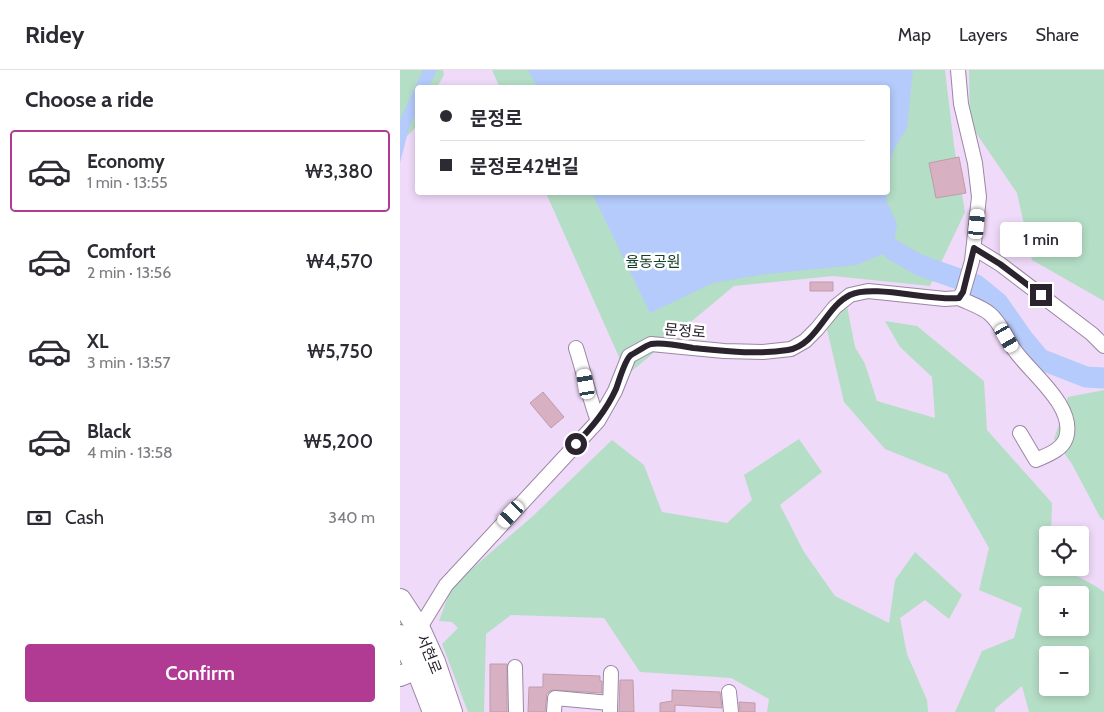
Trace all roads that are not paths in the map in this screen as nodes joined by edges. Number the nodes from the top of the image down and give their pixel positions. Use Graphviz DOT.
graph roads {
  1 [pos="958,70"];
  2 [pos="973,254"];
  3 [pos="961,295"];
  4 [pos="1104,346"];
  5 [pos="576,348"];
  6 [pos="598,421"];
  7 [pos="1020,433"];
  8 [pos="400,600"];
  9 [pos="407,635"];
  10 [pos="515,667"];
  11 [pos="417,669"];
  12 [pos="611,673"];
  13 [pos="729,692"];
  14 [pos="610,707"];
  15 [pos="434,712"];
  16 [pos="451,712"];
  17 [pos="516,712"];
  18 [pos="554,712"];
  19 [pos="730,712"];
  1 -- 2 [label="street"];
  2 -- 3 [label="street"];
  2 -- 4 [label="street"];
  3 -- 6 [label="street, 문정로"];
  3 -- 7 [label="street"];
  5 -- 6 [label="street"];
  6 -- 9 [label="street, 문정로"];
  8 -- 9 [label="main road, 서현로"];
  9 -- 11 [label="main road, 서현로"];
  10 -- 17 [label="street"];
  11 -- 15 [label="main road, 서현로"];
  11 -- 16 [label="main road, 서현로"];
  12 -- 14 [label="street"];
  13 -- 19 [label="street"];
  14 -- 18 [label="street"];
}
